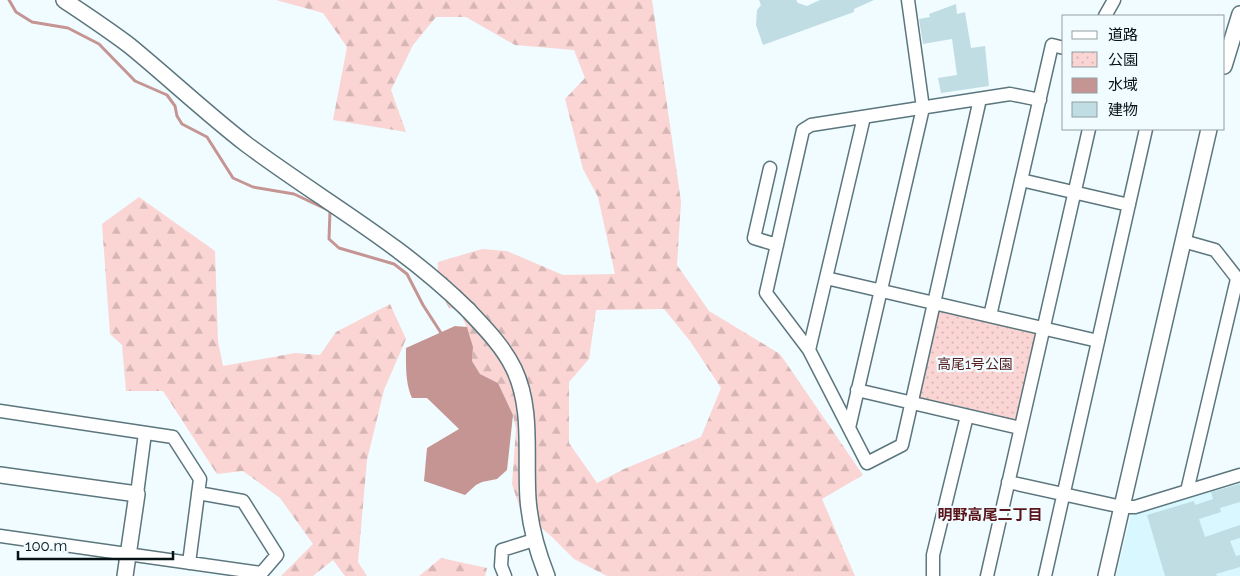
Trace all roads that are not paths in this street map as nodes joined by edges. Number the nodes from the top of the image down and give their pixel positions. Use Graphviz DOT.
graph roads {
  1 [pos="64,0"];
  2 [pos="908,0"];
  3 [pos="1114,0"];
  4 [pos="1240,14"];
  5 [pos="1106,15"];
  6 [pos="1062,48"];
  7 [pos="1225,63"];
  8 [pos="980,99"];
  9 [pos="1040,100"];
  10 [pos="923,108"];
  11 [pos="864,117"];
  12 [pos="1089,130"];
  13 [pos="1146,130"];
  14 [pos="1209,130"];
  15 [pos="770,168"];
  16 [pos="1021,180"];
  17 [pos="767,182"];
  18 [pos="790,188"];
  19 [pos="1074,192"];
  20 [pos="1129,205"];
  21 [pos="1183,241"];
  22 [pos="777,245"];
  23 [pos="826,278"];
  24 [pos="1239,281"];
  25 [pos="880,290"];
  26 [pos="935,303"];
  27 [pos="990,316"];
  28 [pos="1043,328"];
  29 [pos="1098,341"];
  30 [pos="809,350"];
  31 [pos="857,390"];
  32 [pos="912,403"];
  33 [pos="0,411"];
  34 [pos="967,416"];
  35 [pos="849,428"];
  36 [pos="1020,428"];
  37 [pos="145,433"];
  38 [pos="1240,474"];
  39 [pos="0,475"];
  40 [pos="1008,482"];
  41 [pos="1187,491"];
  42 [pos="137,494"];
  43 [pos="198,494"];
  44 [pos="1063,495"];
  45 [pos="1122,507"];
  46 [pos="0,536"];
  47 [pos="534,540"];
  48 [pos="128,554"];
  49 [pos="189,563"];
  50 [pos="260,574"];
  51 [pos="125,576"];
  52 [pos="504,576"];
  53 [pos="547,576"];
  54 [pos="933,576"];
  55 [pos="987,576"];
  56 [pos="1044,576"];
  57 [pos="1106,576"];
  1 -- 47 [label="street"];
  2 -- 10 [label="street"];
  3 -- 5 [label="street"];
  4 -- 7 [label="street"];
  6 -- 9 [label="street"];
  8 -- 9 [label="street"];
  8 -- 10 [label="street"];
  8 -- 26 [label="street"];
  9 -- 16 [label="street"];
  10 -- 11 [label="street"];
  10 -- 25 [label="street"];
  11 -- 18 [label="street"];
  11 -- 23 [label="street"];
  12 -- 19 [label="street"];
  13 -- 20 [label="street"];
  14 -- 21 [label="street"];
  15 -- 17 [label="street"];
  16 -- 19 [label="street"];
  16 -- 27 [label="street"];
  17 -- 18 [label="street"];
  17 -- 22 [label="street"];
  18 -- 22 [label="street"];
  19 -- 20 [label="street"];
  19 -- 28 [label="street"];
  20 -- 29 [label="street"];
  21 -- 24 [label="street"];
  21 -- 45 [label="street"];
  22 -- 30 [label="street"];
  23 -- 25 [label="street"];
  23 -- 30 [label="street"];
  24 -- 41 [label="street"];
  25 -- 26 [label="street"];
  25 -- 31 [label="street"];
  26 -- 27 [label="street"];
  26 -- 32 [label="street"];
  27 -- 28 [label="street"];
  28 -- 29 [label="street"];
  28 -- 36 [label="street"];
  29 -- 44 [label="street"];
  30 -- 35 [label="street"];
  31 -- 32 [label="street"];
  31 -- 35 [label="street"];
  32 -- 34 [label="street"];
  32 -- 35 [label="street"];
  33 -- 37 [label="street"];
  34 -- 36 [label="street"];
  34 -- 54 [label="street"];
  36 -- 40 [label="street"];
  37 -- 42 [label="street"];
  37 -- 43 [label="street"];
  38 -- 41 [label="street"];
  39 -- 42 [label="street"];
  40 -- 44 [label="street"];
  40 -- 55 [label="street"];
  41 -- 45 [label="street"];
  42 -- 48 [label="street"];
  43 -- 49 [label="street"];
  43 -- 50 [label="street"];
  44 -- 45 [label="street"];
  44 -- 56 [label="street"];
  45 -- 57 [label="street"];
  46 -- 48 [label="street"];
  47 -- 52 [label="street"];
  47 -- 53 [label="street"];
  48 -- 49 [label="street"];
  48 -- 51 [label="street"];
  49 -- 50 [label="street"];
}
